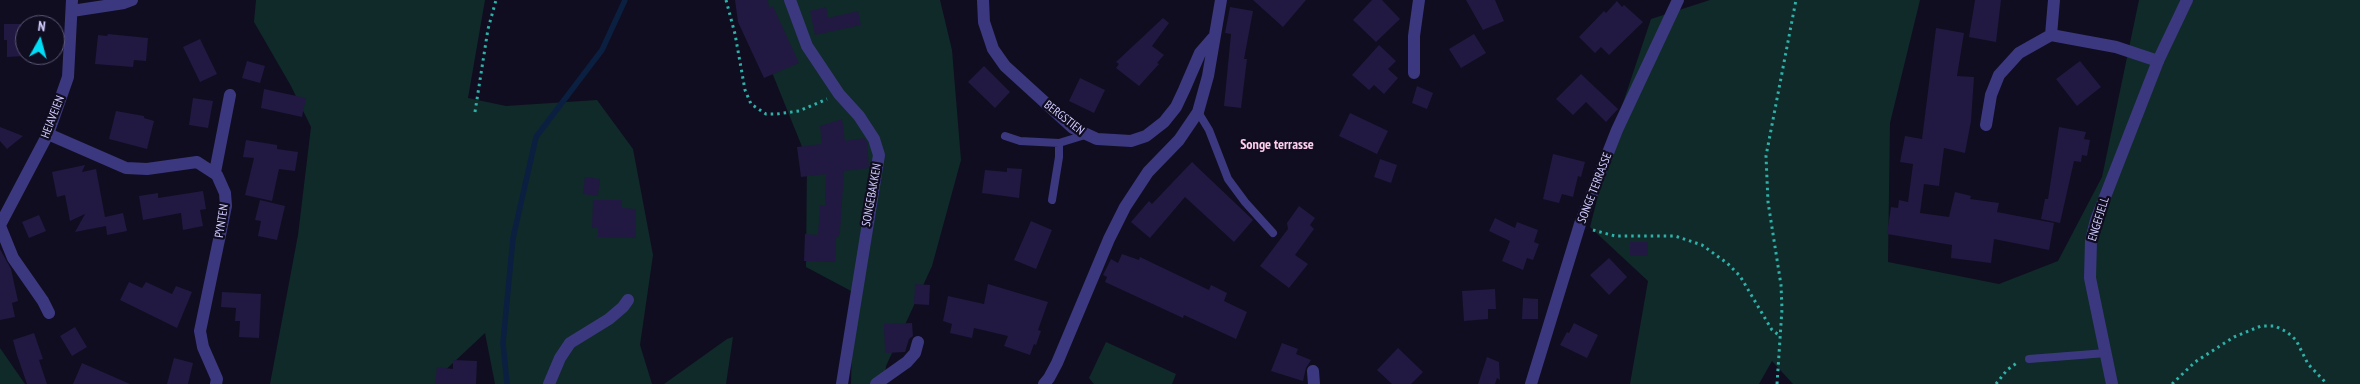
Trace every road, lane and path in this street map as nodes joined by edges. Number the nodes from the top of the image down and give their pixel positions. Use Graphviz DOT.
graph roads {
  1 [pos="132,0"];
  2 [pos="496,0"];
  3 [pos="726,0"];
  4 [pos="790,0"];
  5 [pos="982,0"];
  6 [pos="1221,0"];
  7 [pos="1419,0"];
  8 [pos="1678,0"];
  9 [pos="1796,0"];
  10 [pos="2054,0"];
  11 [pos="2187,0"];
  12 [pos="72,5"];
  13 [pos="2051,35"];
  14 [pos="1213,38"];
  15 [pos="2158,60"];
  16 [pos="1414,72"];
  17 [pos="839,94"];
  18 [pos="230,95"];
  19 [pos="475,112"];
  20 [pos="1198,112"];
  21 [pos="1986,125"];
  22 [pos="48,134"];
  23 [pos="1005,136"];
  24 [pos="1085,136"];
  25 [pos="1059,142"];
  26 [pos="215,172"];
  27 [pos="1052,200"];
  28 [pos="1580,224"];
  29 [pos="0,225"];
  30 [pos="1273,233"];
  31 [pos="628,300"];
  32 [pos="49,314"];
  33 [pos="1781,336"];
  34 [pos="918,342"];
  35 [pos="2106,353"];
  36 [pos="2028,359"];
  37 [pos="1313,371"];
  38 [pos="216,384"];
  39 [pos="549,384"];
  40 [pos="842,384"];
  41 [pos="876,384"];
  42 [pos="1044,384"];
  43 [pos="1314,384"];
  44 [pos="1531,384"];
  45 [pos="1778,384"];
  46 [pos="1996,384"];
  47 [pos="2112,384"];
  48 [pos="2172,384"];
  49 [pos="2327,384"];
  1 -- 12 [label="street"];
  2 -- 19 [label="path"];
  3 -- 17 [label="path"];
  4 -- 17 [label="street, SONGEBAKKEN"];
  5 -- 24 [label="street, BERGSTIEN"];
  6 -- 14 [label="street"];
  7 -- 16 [label="street"];
  8 -- 28 [label="street, SONGE TERRASSE"];
  9 -- 33 [label="path"];
  10 -- 13 [label="street"];
  11 -- 15 [label="street, ENGEFJELL"];
  12 -- 22 [label="street, HEIAVEIEN"];
  13 -- 15 [label="street"];
  13 -- 21 [label="street"];
  14 -- 20 [label="street"];
  14 -- 24 [label="street, BERGSTIEN"];
  15 -- 35 [label="street, ENGEFJELL"];
  17 -- 40 [label="street, SONGEBAKKEN"];
  18 -- 26 [label="street"];
  20 -- 30 [label="lane"];
  20 -- 42 [label="street"];
  22 -- 26 [label="street"];
  22 -- 29 [label="street, HEIAVEIEN"];
  23 -- 25 [label="lane"];
  24 -- 25 [label="lane"];
  25 -- 27 [label="lane"];
  26 -- 38 [label="street, PYNTEN"];
  28 -- 33 [label="path"];
  28 -- 44 [label="street, SONGE TERRASSE"];
  29 -- 32 [label="street, HEIAVEIEN"];
  31 -- 39 [label="street"];
  33 -- 45 [label="path"];
  34 -- 41 [label="street"];
  35 -- 36 [label="lane"];
  35 -- 47 [label="street, ENGEFJELL"];
  36 -- 46 [label="path"];
  37 -- 43 [label="street"];
  48 -- 49 [label="path"];
}
